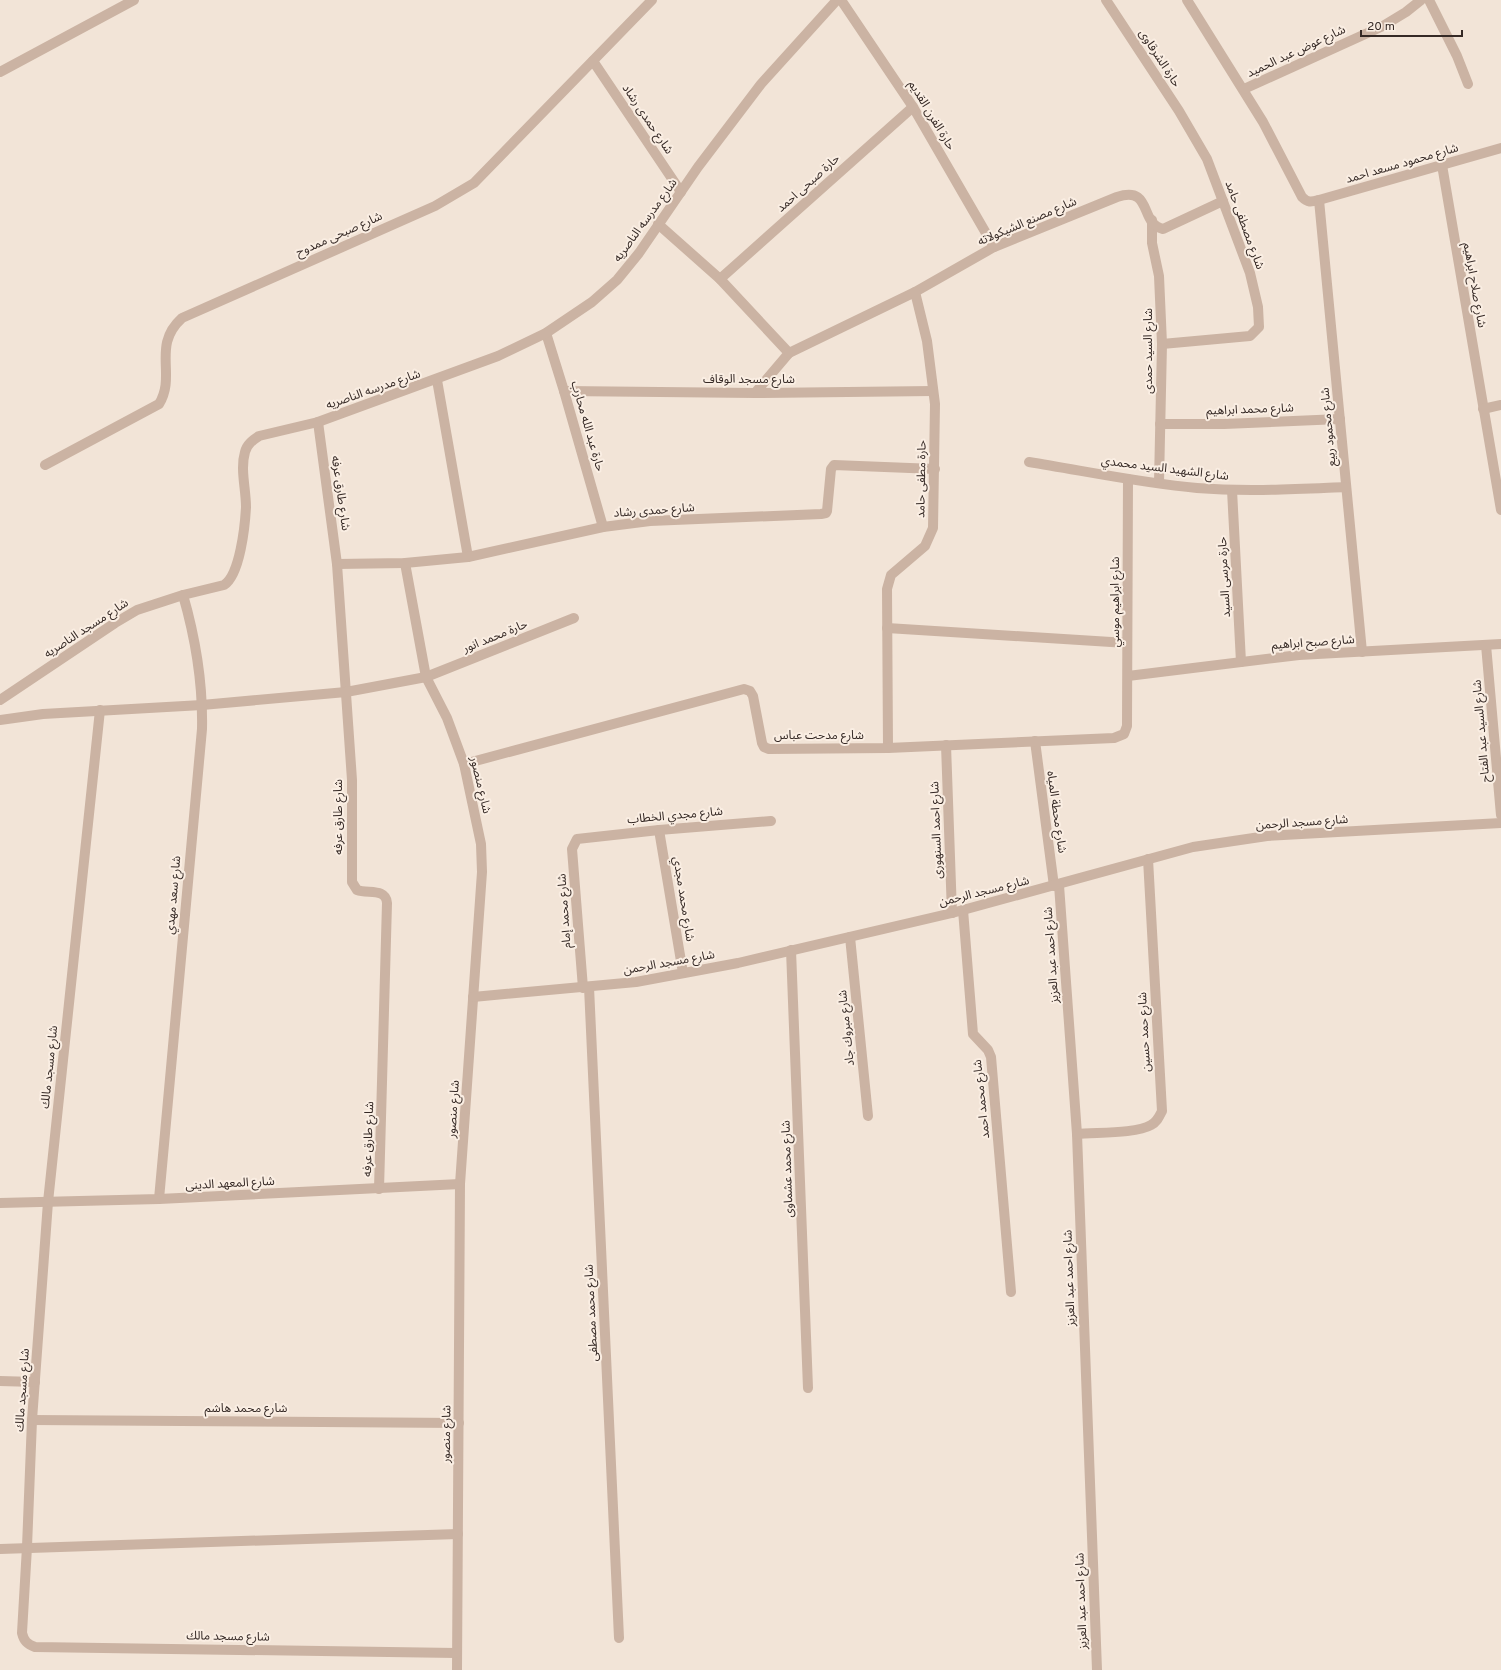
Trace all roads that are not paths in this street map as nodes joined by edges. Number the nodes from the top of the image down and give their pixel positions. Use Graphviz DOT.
graph roads {
  1 [pos="134,0"];
  2 [pos="652,0"];
  3 [pos="836,0"];
  4 [pos="841,0"];
  5 [pos="1106,0"];
  6 [pos="1187,0"];
  7 [pos="1421,0"];
  8 [pos="1429,0"];
  9 [pos="593,61"];
  10 [pos="0,72"];
  11 [pos="1468,84"];
  12 [pos="1244,89"];
  13 [pos="914,107"];
  14 [pos="1191,132"];
  15 [pos="1501,148"];
  16 [pos="1442,165"];
  17 [pos="681,192"];
  18 [pos="1223,201"];
  19 [pos="1314,201"];
  20 [pos="1152,220"];
  21 [pos="658,224"];
  22 [pos="994,248"];
  23 [pos="720,279"];
  24 [pos="915,292"];
  25 [pos="546,333"];
  26 [pos="1162,344"];
  27 [pos="789,353"];
  28 [pos="437,380"];
  29 [pos="564,391"];
  30 [pos="933,391"];
  31 [pos="755,393"];
  32 [pos="1501,405"];
  33 [pos="1483,408"];
  34 [pos="1340,418"];
  35 [pos="318,422"];
  36 [pos="1160,424"];
  37 [pos="259,436"];
  38 [pos="1029,462"];
  39 [pos="45,465"];
  40 [pos="935,469"];
  41 [pos="1128,479"];
  42 [pos="1159,482"];
  43 [pos="1346,487"];
  44 [pos="1232,490"];
  45 [pos="1501,510"];
  46 [pos="603,527"];
  47 [pos="468,557"];
  48 [pos="405,563"];
  49 [pos="337,564"];
  50 [pos="183,595"];
  51 [pos="574,618"];
  52 [pos="887,628"];
  53 [pos="1127,643"];
  54 [pos="1501,644"];
  55 [pos="1486,645"];
  56 [pos="1362,652"];
  57 [pos="1241,662"];
  58 [pos="1128,676"];
  59 [pos="426,677"];
  60 [pos="346,692"];
  61 [pos="0,700"];
  62 [pos="202,705"];
  63 [pos="100,710"];
  64 [pos="0,720"];
  65 [pos="1127,726"];
  66 [pos="1034,741"];
  67 [pos="946,745"];
  68 [pos="888,748"];
  69 [pos="464,764"];
  70 [pos="1501,815"];
  71 [pos="770,821"];
  72 [pos="1501,823"];
  73 [pos="659,830"];
  74 [pos="581,837"];
  75 [pos="1148,859"];
  76 [pos="1057,885"];
  77 [pos="963,910"];
  78 [pos="952,913"];
  79 [pos="850,937"];
  80 [pos="791,950"];
  81 [pos="683,973"];
  82 [pos="586,987"];
  83 [pos="473,997"];
  84 [pos="868,1116"];
  85 [pos="1077,1134"];
  86 [pos="460,1184"];
  87 [pos="379,1189"];
  88 [pos="159,1199"];
  89 [pos="48,1202"];
  90 [pos="0,1203"];
  91 [pos="1011,1292"];
  92 [pos="0,1381"];
  93 [pos="35,1382"];
  94 [pos="808,1388"];
  95 [pos="32,1420"];
  96 [pos="459,1423"];
  97 [pos="458,1534"];
  98 [pos="27,1547"];
  99 [pos="0,1548"];
  100 [pos="619,1638"];
  101 [pos="456,1652"];
  102 [pos="457,1670"];
  103 [pos="1097,1670"];
  1 -- 10 [label="street"];
  2 -- 9 [label="street, شارع صبحى ممدوح"];
  3 -- 17 [label="street, شارع مدرسه الناصريه"];
  4 -- 13 [label="street, حارة الفرن القديم"];
  5 -- 14 [label="street, حارة الشرقاوى"];
  6 -- 12 [label="street"];
  7 -- 12 [label="street, شارع عوض عبد الحميد"];
  8 -- 11 [label="street"];
  9 -- 17 [label="street, شارع حمدى رشاد"];
  9 -- 39 [label="street, شارع صبحى ممدوح"];
  12 -- 19 [label="street"];
  13 -- 22 [label="street, حارة الفرن القديم"];
  13 -- 23 [label="street, حارة صبحى احمد"];
  14 -- 18 [label="street, شارع مصطفى حامد"];
  15 -- 16 [label="street, شارع محمود مسعد احمد"];
  16 -- 19 [label="street, شارع محمود مسعد احمد"];
  16 -- 33 [label="street, شارع صلاح ابراهيم"];
  17 -- 21 [label="street, شارع مدرسه الناصريه"];
  18 -- 20 [label="street"];
  18 -- 26 [label="street, شارع مصطفى حامد"];
  19 -- 34 [label="street, شارع محمود ربيع"];
  20 -- 22 [label="street, شارع مصنع الشيكولاته"];
  20 -- 26 [label="street, شارع السيد حمدى"];
  21 -- 23 [label="street"];
  21 -- 25 [label="street, شارع مدرسه الناصريه"];
  22 -- 24 [label="street, شارع مصنع الشيكولاته"];
  23 -- 27 [label="street"];
  24 -- 27 [label="street, شارع مصنع الشيكولاته"];
  24 -- 30 [label="street, حارة مطفى حامد"];
  25 -- 28 [label="street, شارع مدرسه الناصريه"];
  25 -- 29 [label="street, حارة عبد الله محارب"];
  26 -- 36 [label="street, شارع السيد حمدى"];
  27 -- 31 [label="street"];
  28 -- 35 [label="street, شارع مدرسه الناصريه"];
  28 -- 47 [label="street"];
  29 -- 31 [label="street, شارع مسجد الوقاف"];
  29 -- 46 [label="street, حارة عبد الله محارب"];
  30 -- 31 [label="street, شارع مسجد الوقاف"];
  30 -- 40 [label="street, حارة مطفى حامد"];
  32 -- 33 [label="street"];
  33 -- 45 [label="street, شارع صلاح ابراهيم"];
  34 -- 36 [label="street, شارع محمد ابراهيم"];
  34 -- 43 [label="street, شارع محمود ربيع"];
  35 -- 37 [label="street, شارع مدرسه الناصريه"];
  35 -- 49 [label="street, شارع طارق عرفه"];
  36 -- 42 [label="street, شارع السيد حمدى"];
  37 -- 50 [label="street, شارع مسجد الناصريه"];
  38 -- 41 [label="street, شارع الشهيد السيد محمدي"];
  40 -- 46 [label="street, شارع حمدى رشاد"];
  40 -- 52 [label="street, حارة مطفى حامد"];
  41 -- 42 [label="street, شارع الشهيد السيد محمدي"];
  41 -- 53 [label="street, شارع ابراهيم موسي"];
  42 -- 44 [label="street, شارع الشهيد السيد محمدي"];
  43 -- 44 [label="street, شارع الشهيد السيد محمدي"];
  43 -- 56 [label="street, شارع محمود ربيع"];
  44 -- 57 [label="street, حارة مرسى السيد"];
  46 -- 47 [label="street, شارع حمدى رشاد"];
  47 -- 48 [label="street, شارع حمدى رشاد"];
  48 -- 49 [label="street, شارع حمدى رشاد"];
  48 -- 59 [label="street, شارع منصور"];
  49 -- 60 [label="street, شارع طارق عرفه"];
  50 -- 61 [label="street, شارع مسجد الناصريه"];
  50 -- 62 [label="street, شارع سعد مهدي"];
  51 -- 59 [label="street, حارة محمد انور"];
  52 -- 53 [label="street"];
  52 -- 68 [label="street, حارة مطفى حامد"];
  53 -- 58 [label="street, شارع ابراهيم موسي"];
  54 -- 55 [label="street, شارع صبح ابراهيم"];
  55 -- 56 [label="street, شارع صبح ابراهيم"];
  55 -- 70 [label="street, شارع السيد عبد الفتاح"];
  56 -- 57 [label="street, شارع صبح ابراهيم"];
  57 -- 58 [label="street, شارع صبح ابراهيم"];
  58 -- 65 [label="street, شارع ابراهيم موسي"];
  59 -- 60 [label="street, حارة محمد انور"];
  59 -- 69 [label="street, شارع منصور"];
  60 -- 62 [label="street, حارة محمد انور"];
  60 -- 87 [label="street, شارع طارق عرفه"];
  62 -- 63 [label="street, حارة محمد انور"];
  62 -- 88 [label="street, شارع سعد مهدي"];
  63 -- 64 [label="street, حارة محمد انور"];
  63 -- 89 [label="street, شارع مسجد مالك"];
  65 -- 66 [label="street, شارع مدحت عباس"];
  66 -- 67 [label="street, شارع مدحت عباس"];
  66 -- 76 [label="street, شارع محطة المياه"];
  67 -- 68 [label="street, شارع مدحت عباس"];
  67 -- 78 [label="street, شارع احمد السنهورى"];
  68 -- 69 [label="street, شارع مدحت عباس"];
  69 -- 83 [label="street, شارع منصور"];
  71 -- 73 [label="street, شارع مجدي الخطاب"];
  72 -- 75 [label="street, شارع مسجد الرحمن"];
  73 -- 74 [label="street, شارع مجدي الخطاب"];
  73 -- 81 [label="street, شارع محمد مجدي"];
  74 -- 82 [label="street, شارع محمد إمام"];
  75 -- 76 [label="street, شارع مسجد الرحمن"];
  75 -- 85 [label="street, شارع حمد حسين"];
  76 -- 77 [label="street, شارع مسجد الرحمن"];
  76 -- 85 [label="street, شارع احمد عبد العزيز"];
  77 -- 78 [label="street, شارع مسجد الرحمن"];
  77 -- 91 [label="street, شارع محمد احمد"];
  78 -- 79 [label="street, شارع مسجد الرحمن"];
  79 -- 80 [label="street, شارع مسجد الرحمن"];
  79 -- 84 [label="street, شارع مبروك جاد"];
  80 -- 81 [label="street, شارع مسجد الرحمن"];
  80 -- 94 [label="street, شارع محمد عشماوى"];
  81 -- 82 [label="street, شارع مسجد الرحمن"];
  82 -- 83 [label="street, شارع مسجد الرحمن"];
  82 -- 100 [label="street, شارع محمد مصطفى"];
  83 -- 86 [label="street, شارع منصور"];
  85 -- 103 [label="street, شارع احمد عبد العزيز"];
  86 -- 87 [label="street, شارع المعهد الدينى"];
  86 -- 96 [label="street, شارع منصور"];
  87 -- 88 [label="street, شارع المعهد الدينى"];
  88 -- 89 [label="street, شارع المعهد الدينى"];
  89 -- 90 [label="street, شارع المعهد الدينى"];
  89 -- 93 [label="street, شارع مسجد مالك"];
  92 -- 93 [label="street"];
  93 -- 95 [label="street, شارع مسجد مالك"];
  95 -- 96 [label="street, شارع محمد هاشم"];
  95 -- 98 [label="street, شارع مسجد مالك"];
  96 -- 97 [label="street, شارع منصور"];
  97 -- 98 [label="street"];
  97 -- 101 [label="street, شارع منصور"];
  98 -- 99 [label="street"];
  98 -- 101 [label="street, شارع مسجد مالك"];
  101 -- 102 [label="street, شارع منصور"];
}
